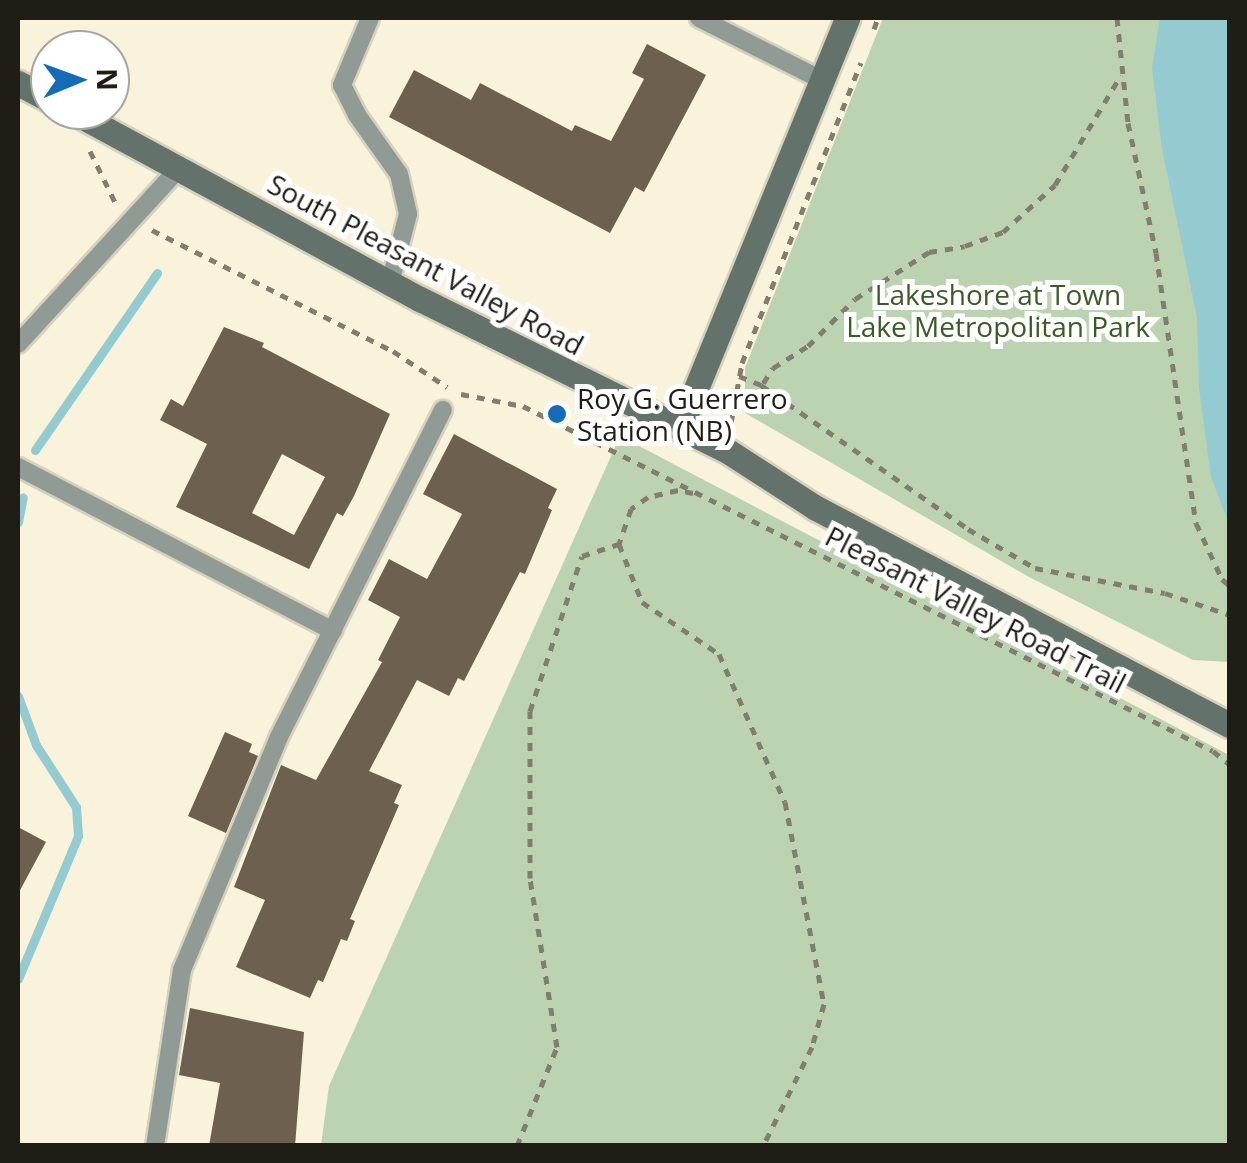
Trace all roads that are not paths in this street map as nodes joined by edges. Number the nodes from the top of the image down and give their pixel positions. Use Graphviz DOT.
graph roads {
  1 [pos="370,18"];
  2 [pos="699,18"];
  3 [pos="847,18"];
  4 [pos="822,80"];
  5 [pos="109,130"];
  6 [pos="180,167"];
  7 [pos="390,284"];
  8 [pos="18,344"];
  9 [pos="443,410"];
  10 [pos="680,428"];
  11 [pos="18,467"];
  12 [pos="333,631"];
  13 [pos="1230,725"];
  14 [pos="156,1146"];
  1 -- 7 [label="lane"];
  2 -- 4 [label="lane"];
  3 -- 4 [label="main road"];
  4 -- 10 [label="main road"];
  5 -- 6 [label="main road, South Pleasant Valley Road"];
  6 -- 7 [label="main road, South Pleasant Valley Road"];
  6 -- 8 [label="lane"];
  7 -- 10 [label="main road, South Pleasant Valley Road"];
  9 -- 12 [label="lane"];
  10 -- 13 [label="main road, South Pleasant Valley Road"];
  11 -- 12 [label="lane"];
  12 -- 14 [label="lane"];
}
